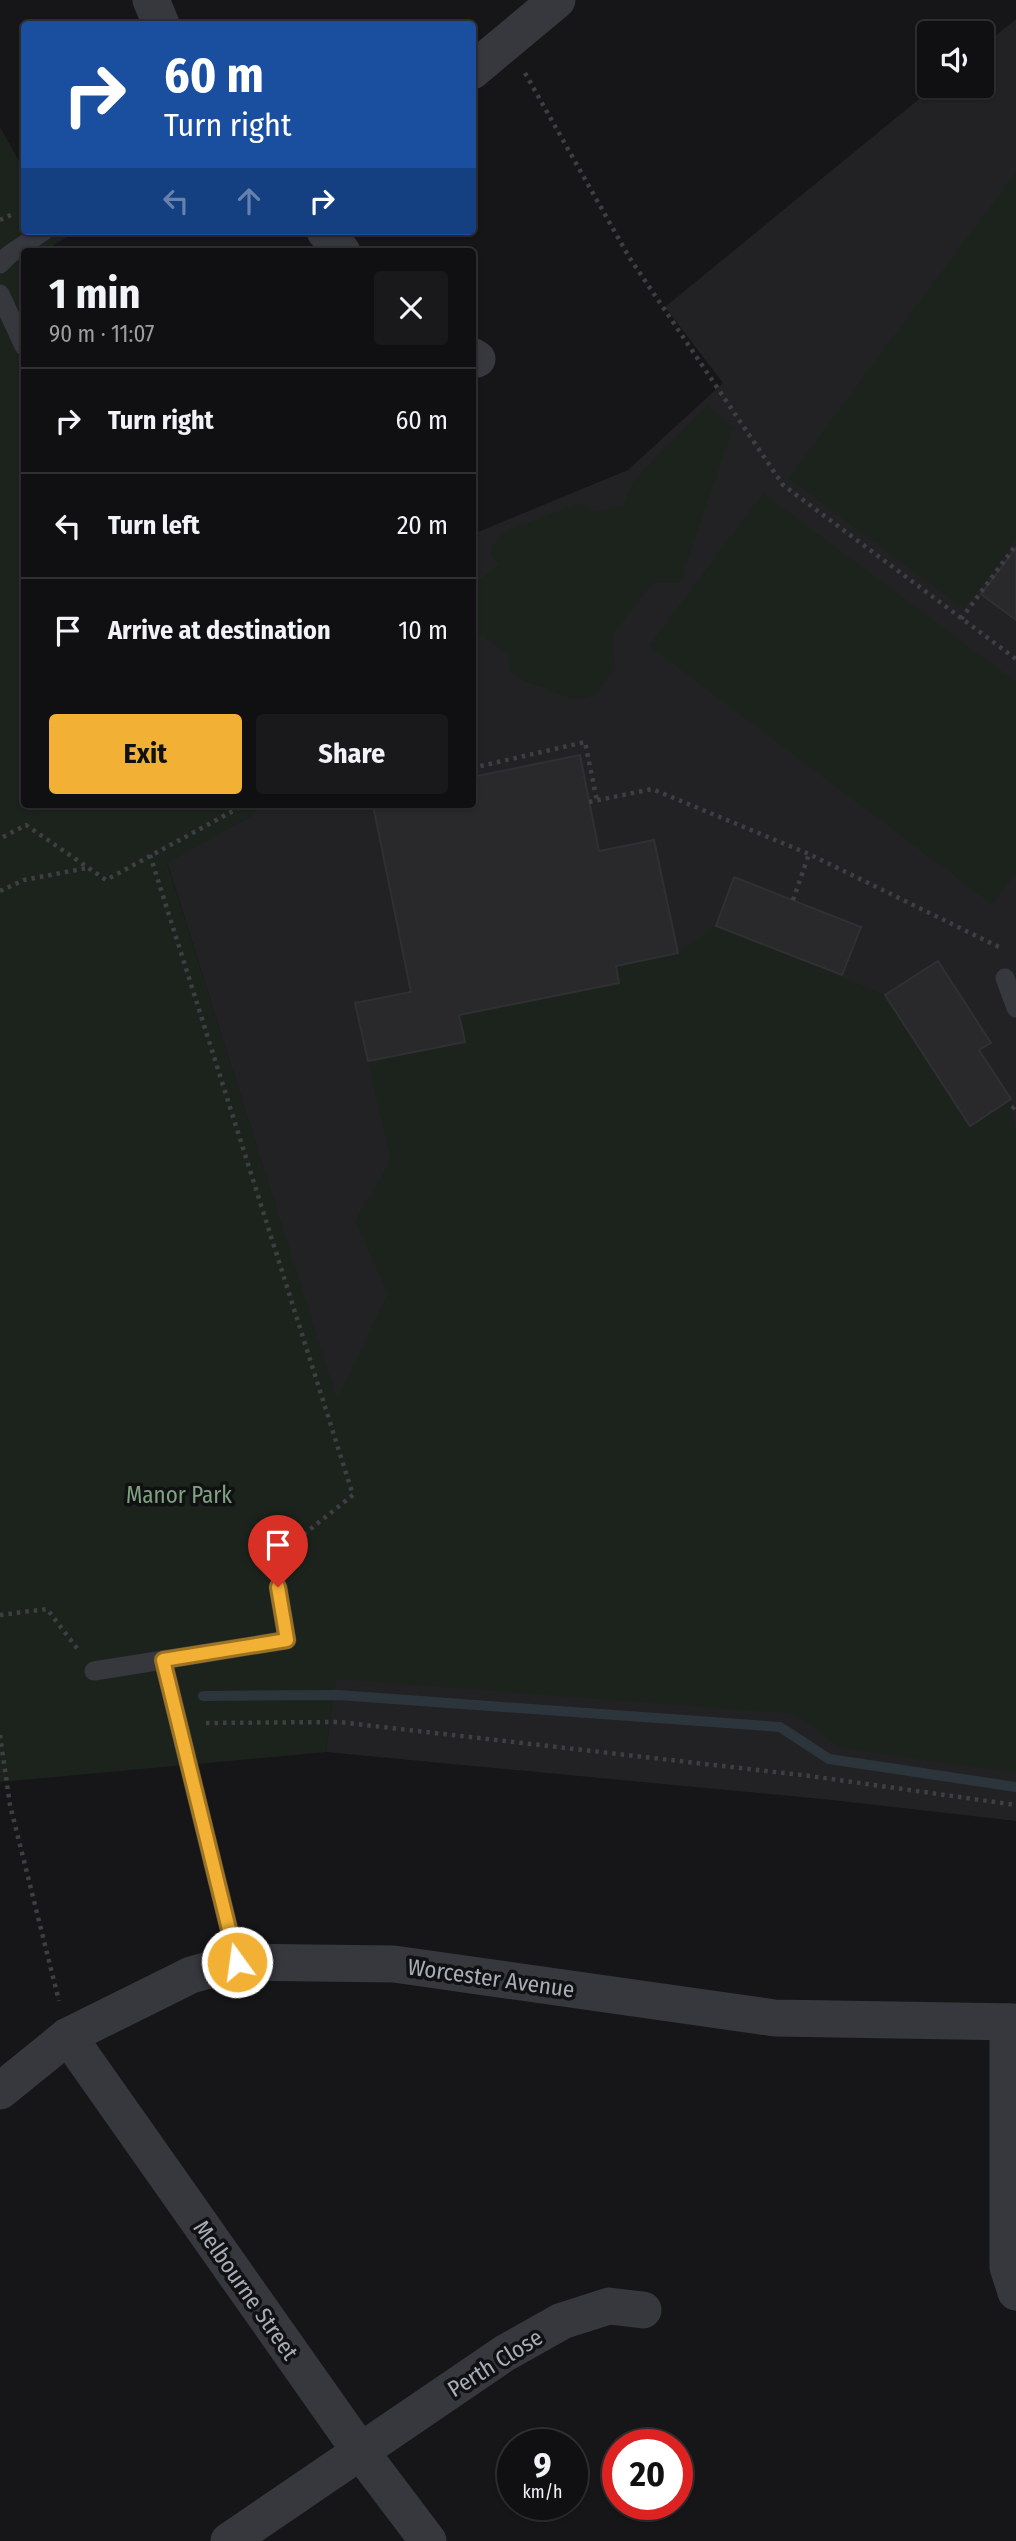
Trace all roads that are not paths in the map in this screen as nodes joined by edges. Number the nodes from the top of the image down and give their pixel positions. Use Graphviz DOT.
graph roads {
  1 [pos="151,0"];
  2 [pos="557,0"];
  3 [pos="160,21"];
  4 [pos="476,68"];
  5 [pos="38,235"];
  6 [pos="0,264"];
  7 [pos="0,294"];
  8 [pos="21,340"];
  9 [pos="1005,978"];
  10 [pos="1016,1008"];
  11 [pos="278,1587"];
  12 [pos="163,1660"];
  13 [pos="94,1671"];
  14 [pos="237,1962"];
  15 [pos="1012,2022"];
  16 [pos="68,2036"];
  17 [pos="0,2091"];
  18 [pos="1016,2292"];
  19 [pos="643,2310"];
  20 [pos="360,2451"];
  21 [pos="229,2541"];
  22 [pos="428,2541"];
  1 -- 3 [label="street"];
  2 -- 4 [label="street"];
  5 -- 6 [label="lane"];
  7 -- 8 [label="lane"];
  9 -- 10 [label="lane"];
  11 -- 12 [label="lane"];
  12 -- 13 [label="lane"];
  12 -- 14 [label="lane"];
  14 -- 15 [label="street, Worcester Avenue"];
  14 -- 16 [label="street, Worcester Avenue"];
  15 -- 18 [label="street"];
  16 -- 17 [label="street, Worcester Avenue"];
  16 -- 20 [label="street, Melbourne Street"];
  19 -- 20 [label="street, Perth Close"];
  20 -- 21 [label="street, Perth Close"];
  20 -- 22 [label="street, Melbourne Street"];
}
